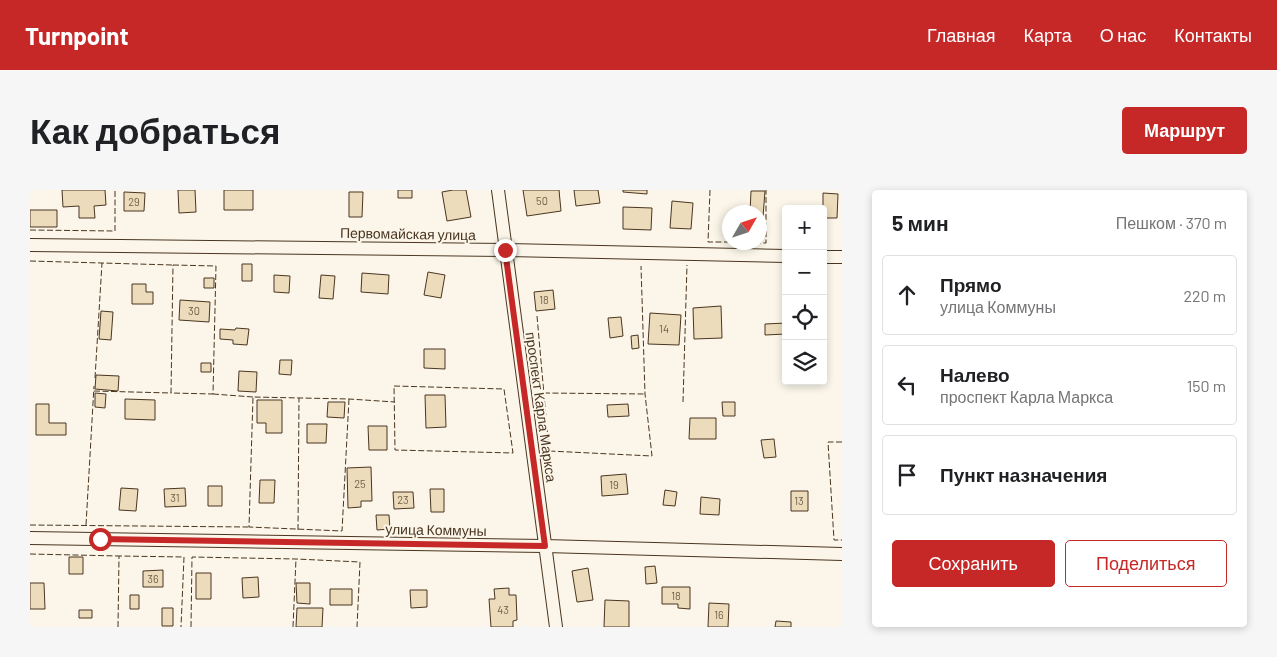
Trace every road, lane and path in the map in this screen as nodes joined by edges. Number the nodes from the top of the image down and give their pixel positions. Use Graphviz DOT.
graph roads {
  1 [pos="498,190"];
  2 [pos="30,245"];
  3 [pos="505,250"];
  4 [pos="782,256"];
  5 [pos="827,257"];
  6 [pos="842,257"];
  7 [pos="30,538"];
  8 [pos="545,546"];
  9 [pos="842,554"];
  10 [pos="556,627"];
  1 -- 3 [label="street, проспект Карла Маркса"];
  2 -- 3 [label="street, Первомайская улица"];
  3 -- 4 [label="street, Первомайская улица"];
  3 -- 8 [label="street, проспект Карла Маркса"];
  5 -- 6 [label="street"];
  7 -- 8 [label="street, улица Коммуны"];
  8 -- 9 [label="street, улица Коммуны"];
  8 -- 10 [label="street, проспект Карла Маркса"];
}
